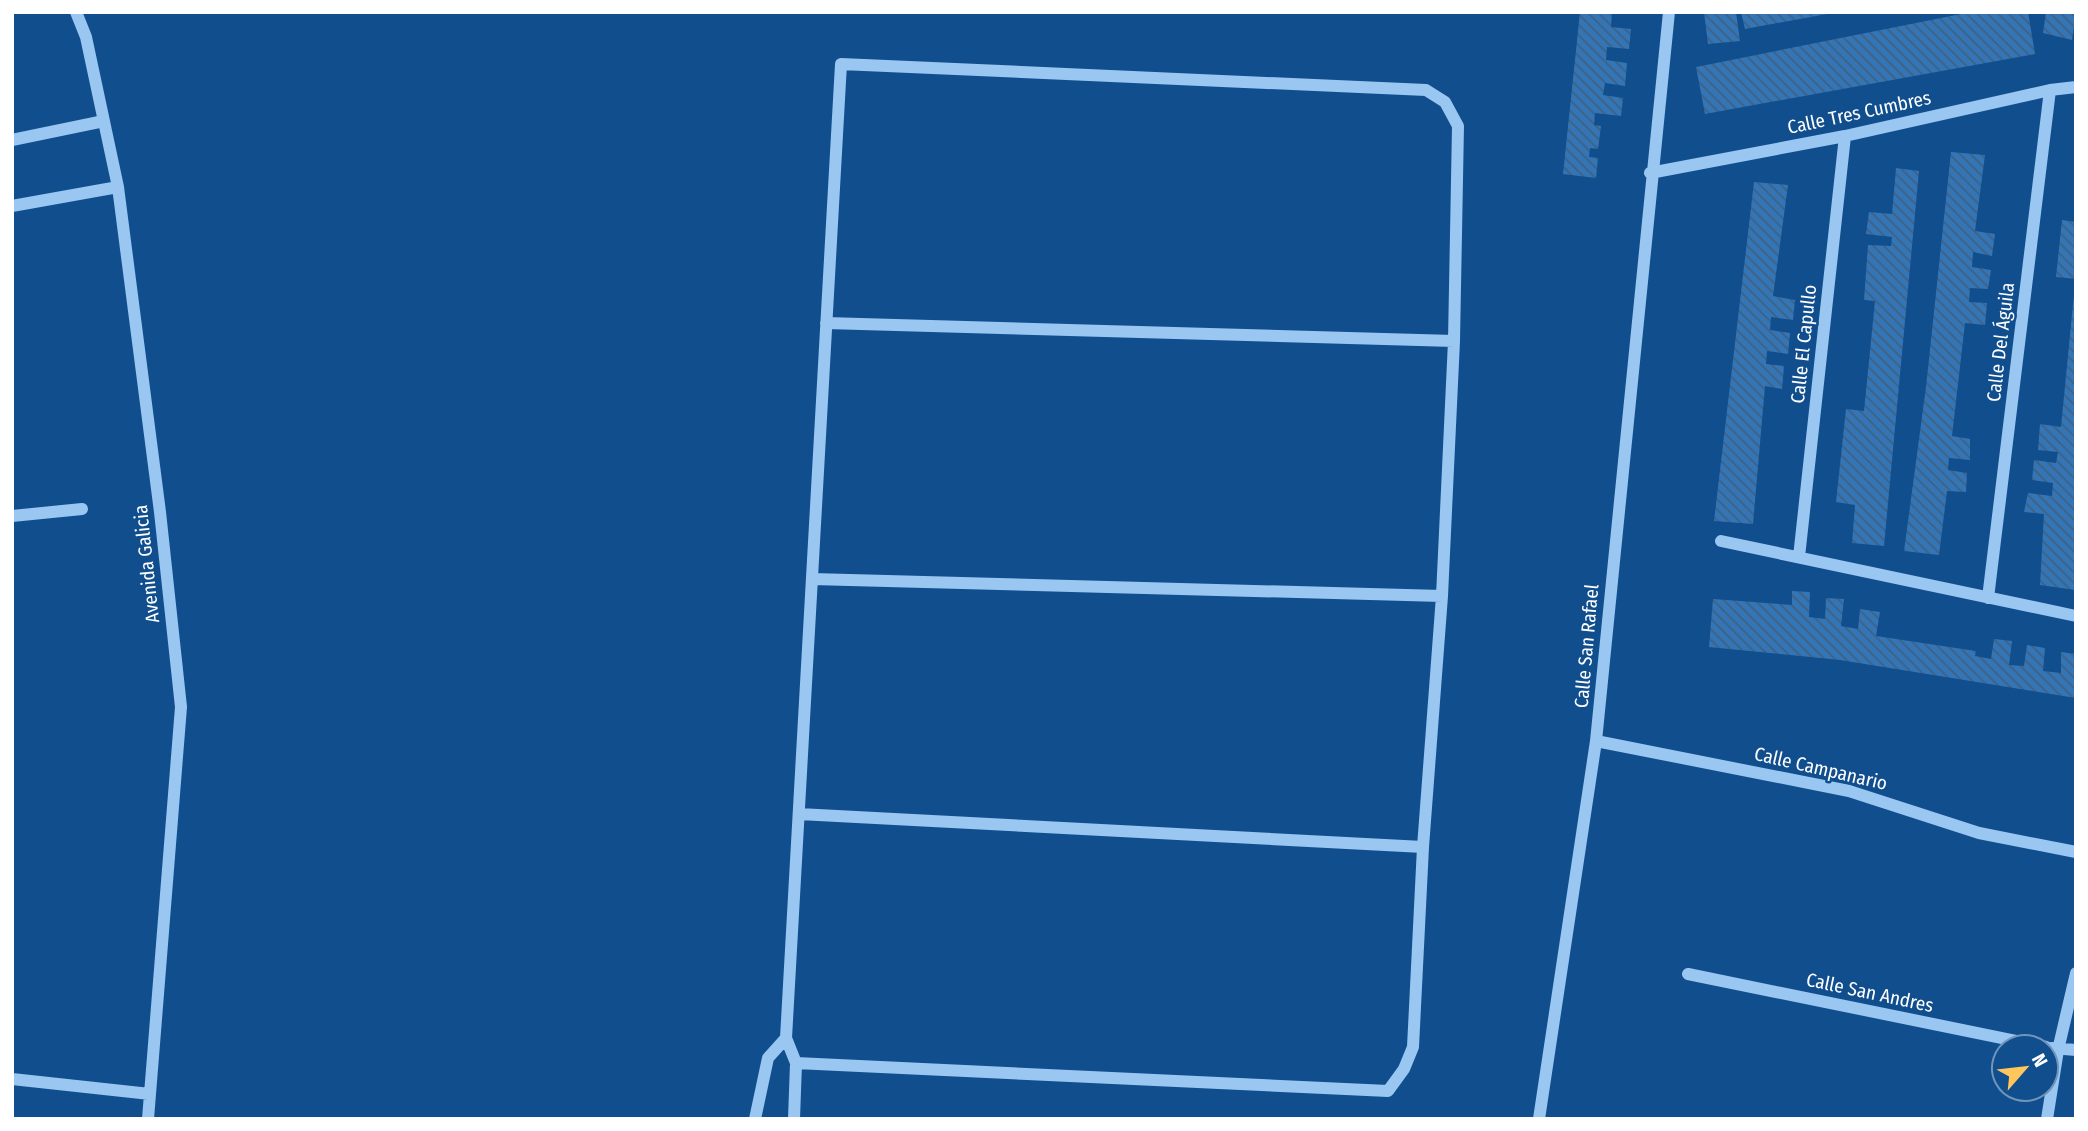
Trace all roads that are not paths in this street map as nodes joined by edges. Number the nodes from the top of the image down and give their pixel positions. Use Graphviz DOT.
graph roads {
  1 [pos="76,12"];
  2 [pos="1669,12"];
  3 [pos="2076,87"];
  4 [pos="2050,90"];
  5 [pos="104,121"];
  6 [pos="1845,136"];
  7 [pos="12,140"];
  8 [pos="1650,173"];
  9 [pos="118,187"];
  10 [pos="12,206"];
  11 [pos="826,323"];
  12 [pos="1454,341"];
  13 [pos="82,509"];
  14 [pos="12,516"];
  15 [pos="1721,541"];
  16 [pos="1800,557"];
  17 [pos="812,579"];
  18 [pos="1442,596"];
  19 [pos="1988,598"];
  20 [pos="2076,616"];
  21 [pos="1596,741"];
  22 [pos="799,814"];
  23 [pos="1423,848"];
  24 [pos="2076,852"];
  25 [pos="2076,973"];
  26 [pos="1688,974"];
  27 [pos="2055,1033"];
  28 [pos="1990,1036"];
  29 [pos="786,1038"];
  30 [pos="796,1063"];
  31 [pos="12,1079"];
  32 [pos="150,1094"];
  33 [pos="148,1119"];
  34 [pos="755,1119"];
  35 [pos="794,1119"];
  36 [pos="1539,1119"];
  1 -- 5 [label="street, Avenida Galicia"];
  2 -- 8 [label="street, Calle San Rafael"];
  3 -- 4 [label="street, Calle Tres Cumbres"];
  4 -- 6 [label="street, Calle Tres Cumbres"];
  4 -- 19 [label="street, Calle Del Águila"];
  5 -- 7 [label="street"];
  5 -- 9 [label="street, Avenida Galicia"];
  6 -- 8 [label="street, Calle Tres Cumbres"];
  6 -- 16 [label="street, Calle El Capullo"];
  8 -- 21 [label="street, Calle San Rafael"];
  9 -- 10 [label="street"];
  9 -- 32 [label="street, Avenida Galicia"];
  11 -- 12 [label="street"];
  11 -- 12 [label="street"];
  11 -- 17 [label="street"];
  12 -- 18 [label="street"];
  13 -- 14 [label="street"];
  15 -- 16 [label="street"];
  16 -- 19 [label="street"];
  17 -- 18 [label="street"];
  17 -- 22 [label="street"];
  18 -- 23 [label="street"];
  19 -- 20 [label="street"];
  21 -- 24 [label="street, Calle Campanario"];
  21 -- 36 [label="street, Calle San Rafael"];
  22 -- 23 [label="street"];
  22 -- 29 [label="street"];
  23 -- 30 [label="street"];
  25 -- 27 [label="street"];
  26 -- 28 [label="street, Calle San Andres"];
  29 -- 30 [label="street"];
  29 -- 34 [label="street"];
  30 -- 35 [label="street"];
  31 -- 32 [label="street"];
  32 -- 33 [label="street, Avenida Galicia"];
}
